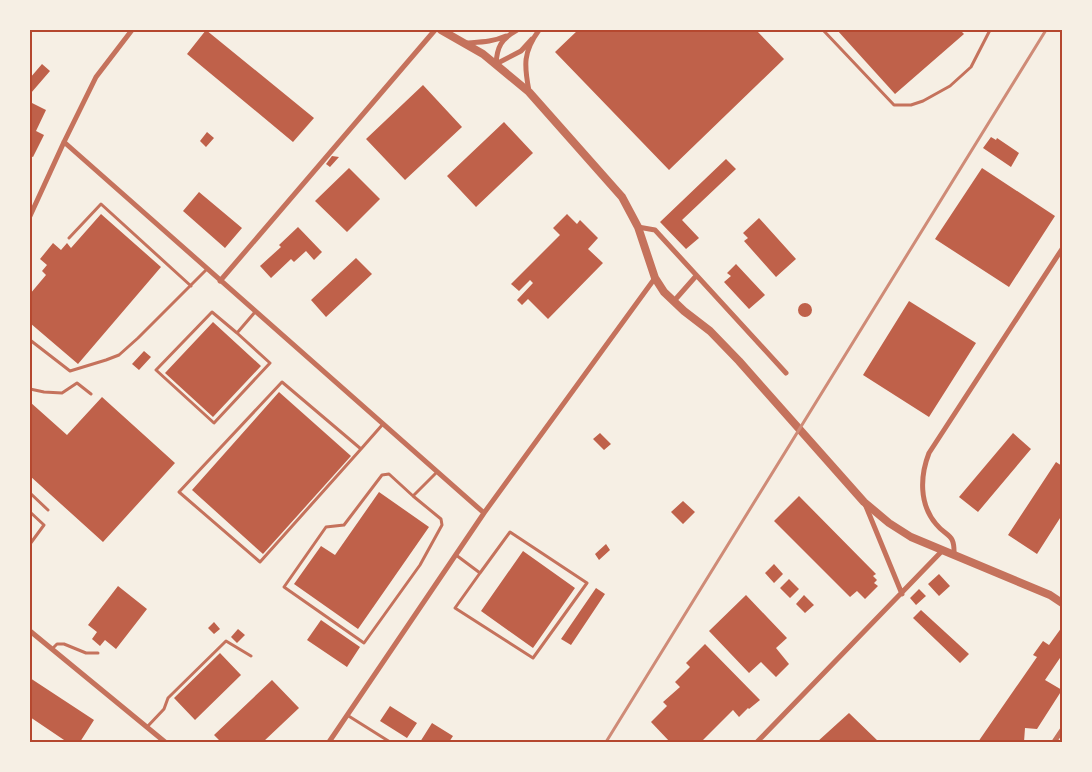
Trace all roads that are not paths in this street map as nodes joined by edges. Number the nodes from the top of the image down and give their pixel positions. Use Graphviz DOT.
graph roads {
  1 [pos="132,30"];
  2 [pos="435,30"];
  3 [pos="441,30"];
  4 [pos="539,30"];
  5 [pos="823,30"];
  6 [pos="990,30"];
  7 [pos="514,32"];
  8 [pos="532,39"];
  9 [pos="466,43"];
  10 [pos="496,64"];
  11 [pos="529,92"];
  12 [pos="64,142"];
  13 [pos="30,216"];
  14 [pos="638,227"];
  15 [pos="69,238"];
  16 [pos="1062,249"];
  17 [pos="207,270"];
  18 [pos="696,276"];
  19 [pos="655,278"];
  20 [pos="220,281"];
  21 [pos="191,286"];
  22 [pos="674,302"];
  23 [pos="255,312"];
  24 [pos="237,333"];
  25 [pos="30,340"];
  26 [pos="786,373"];
  27 [pos="30,389"];
  28 [pos="91,394"];
  29 [pos="383,424"];
  30 [pos="362,448"];
  31 [pos="437,471"];
  32 [pos="30,493"];
  33 [pos="413,496"];
  34 [pos="864,502"];
  35 [pos="48,510"];
  36 [pos="30,512"];
  37 [pos="484,512"];
  38 [pos="30,544"];
  39 [pos="942,551"];
  40 [pos="456,555"];
  41 [pos="954,556"];
  42 [pos="480,573"];
  43 [pos="902,594"];
  44 [pos="1062,603"];
  45 [pos="30,630"];
  46 [pos="52,649"];
  47 [pos="98,653"];
  48 [pos="251,656"];
  49 [pos="347,715"];
  50 [pos="147,727"];
  51 [pos="1062,730"];
  52 [pos="164,742"];
  53 [pos="329,742"];
  54 [pos="390,742"];
  55 [pos="757,742"];
  56 [pos="1054,742"];
  1 -- 12 [label="street"];
  2 -- 20 [label="street"];
  3 -- 9 [label="street"];
  4 -- 8 [label="street"];
  5 -- 6 [label="lane"];
  7 -- 9 [label="street"];
  7 -- 10 [label="street"];
  8 -- 10 [label="street"];
  8 -- 11 [label="street"];
  9 -- 10 [label="street"];
  10 -- 11 [label="street"];
  11 -- 14 [label="street"];
  12 -- 13 [label="street"];
  12 -- 17 [label="street"];
  14 -- 18 [label="street"];
  14 -- 19 [label="street"];
  15 -- 21 [label="lane"];
  16 -- 41 [label="street"];
  17 -- 20 [label="street"];
  17 -- 21 [label="lane"];
  18 -- 22 [label="street"];
  18 -- 26 [label="street"];
  19 -- 22 [label="street"];
  19 -- 37 [label="street"];
  20 -- 23 [label="street"];
  21 -- 25 [label="lane"];
  22 -- 34 [label="street"];
  23 -- 24 [label="lane"];
  23 -- 29 [label="street"];
  24 -- 24 [label="lane"];
  27 -- 28 [label="lane"];
  29 -- 30 [label="lane"];
  29 -- 31 [label="street"];
  30 -- 30 [label="lane"];
  31 -- 33 [label="lane"];
  31 -- 37 [label="street"];
  32 -- 35 [label="lane"];
  33 -- 33 [label="lane"];
  34 -- 39 [label="street"];
  34 -- 43 [label="street"];
  36 -- 38 [label="lane"];
  37 -- 40 [label="street"];
  39 -- 41 [label="street"];
  39 -- 43 [label="street"];
  40 -- 42 [label="lane"];
  40 -- 49 [label="street"];
  41 -- 44 [label="street"];
  42 -- 42 [label="lane"];
  43 -- 55 [label="street"];
  45 -- 46 [label="street"];
  46 -- 47 [label="lane"];
  46 -- 50 [label="street"];
  48 -- 50 [label="lane"];
  49 -- 53 [label="street"];
  49 -- 54 [label="lane"];
  50 -- 52 [label="street"];
  51 -- 56 [label="street"];
}
